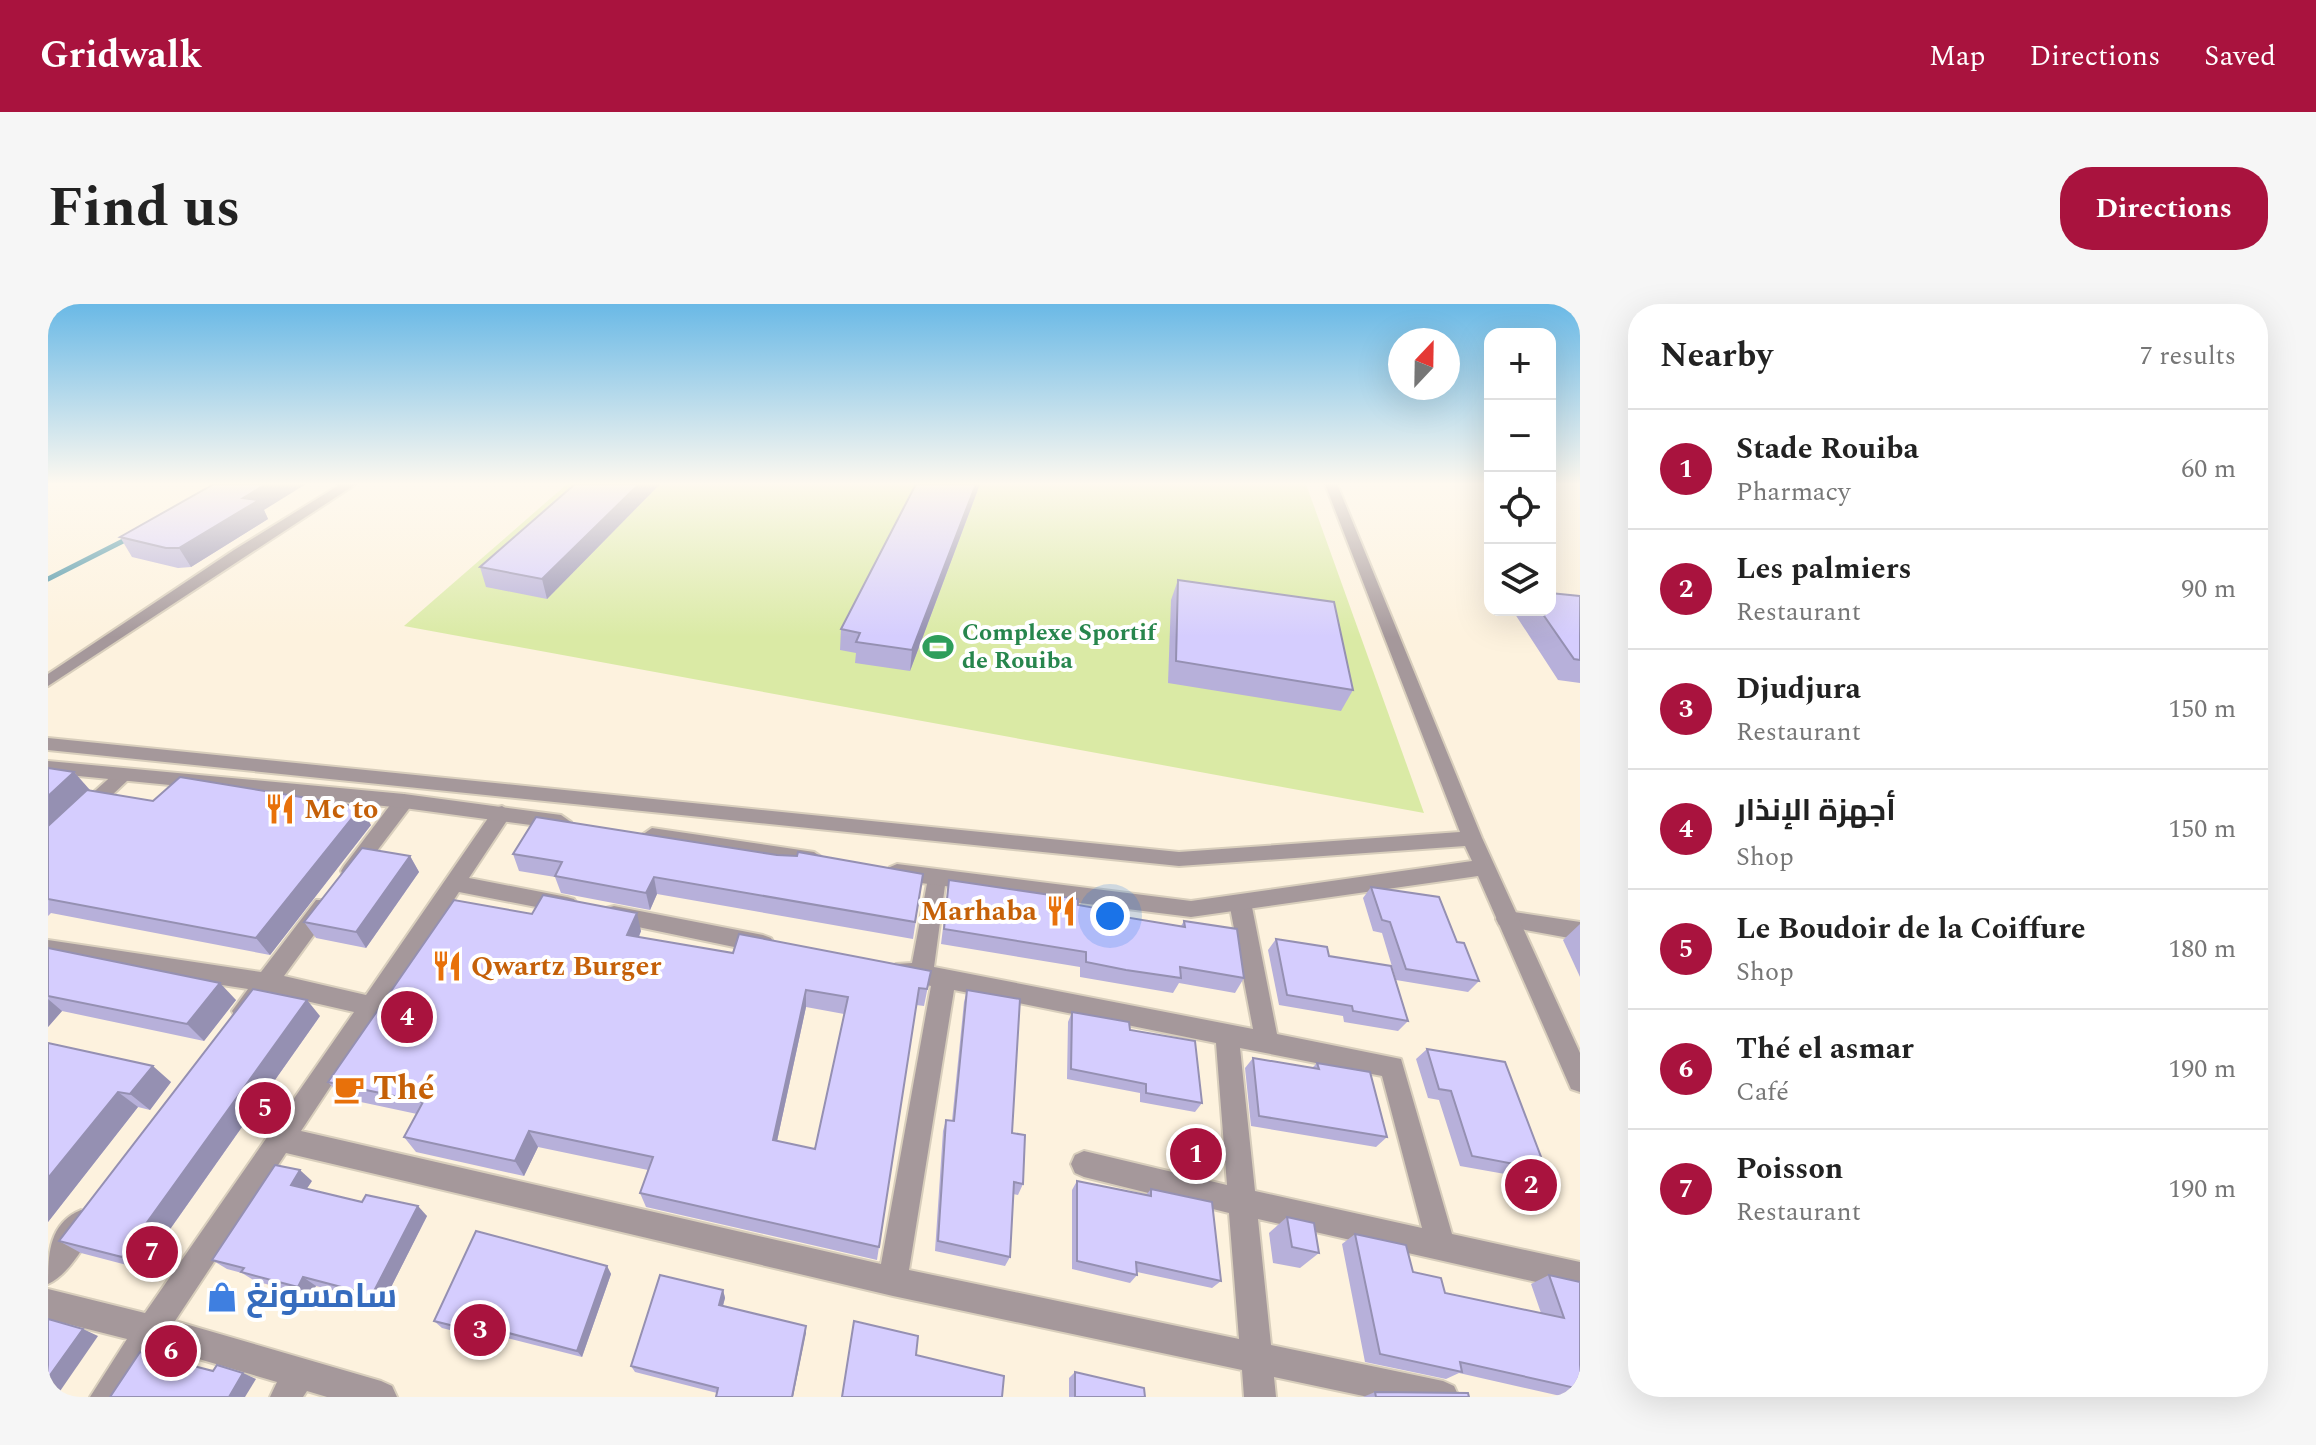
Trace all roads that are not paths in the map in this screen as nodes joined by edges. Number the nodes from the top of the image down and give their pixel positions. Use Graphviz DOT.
graph roads {
  1 [pos="268,535"];
  2 [pos="1351,535"];
  3 [pos="48,681"];
  4 [pos="48,744"];
  5 [pos="48,767"];
  6 [pos="122,776"];
  7 [pos="404,801"];
  8 [pos="506,802"];
  9 [pos="580,825"];
  10 [pos="626,832"];
  11 [pos="1472,838"];
  12 [pos="48,844"];
  13 [pos="828,861"];
  14 [pos="1486,867"];
  15 [pos="874,868"];
  16 [pos="936,878"];
  17 [pos="457,884"];
  18 [pos="1240,902"];
  19 [pos="1507,919"];
  20 [pos="1580,931"];
  21 [pos="782,947"];
  22 [pos="48,949"];
  23 [pos="875,966"];
  24 [pos="933,977"];
  25 [pos="267,982"];
  26 [pos="374,1007"];
  27 [pos="229,1031"];
  28 [pos="1227,1034"];
  29 [pos="1267,1042"];
  30 [pos="1579,1074"];
  31 [pos="279,1139"];
  32 [pos="1084,1164"];
  33 [pos="1242,1202"];
  34 [pos="94,1207"];
  35 [pos="1441,1246"];
  36 [pos="48,1269"];
  37 [pos="1580,1277"];
  38 [pos="893,1281"];
  39 [pos="48,1304"];
  40 [pos="154,1330"];
  41 [pos="1257,1360"];
  42 [pos="292,1385"];
  43 [pos="106,1397"];
  44 [pos="381,1397"];
  45 [pos="1260,1397"];
  46 [pos="1443,1397"];
  1 -- 3 [label="street"];
  2 -- 11 [label="street"];
  4 -- 8 [label="street"];
  5 -- 6 [label="street"];
  6 -- 7 [label="street"];
  6 -- 12 [label="street"];
  7 -- 8 [label="street"];
  7 -- 25 [label="street"];
  8 -- 9 [label="street"];
  8 -- 11 [label="street"];
  8 -- 17 [label="street"];
  10 -- 13 [label="street"];
  11 -- 14 [label="street"];
  14 -- 18 [label="street"];
  14 -- 19 [label="street"];
  15 -- 16 [label="street"];
  16 -- 18 [label="street"];
  16 -- 24 [label="street"];
  17 -- 21 [label="street"];
  17 -- 26 [label="street"];
  18 -- 29 [label="street"];
  19 -- 20 [label="street"];
  19 -- 30 [label="street"];
  22 -- 25 [label="street"];
  23 -- 24 [label="street"];
  24 -- 28 [label="street"];
  24 -- 38 [label="street"];
  25 -- 26 [label="street"];
  25 -- 27 [label="street"];
  26 -- 31 [label="street"];
  28 -- 29 [label="street"];
  28 -- 33 [label="street"];
  29 -- 35 [label="street"];
  31 -- 38 [label="street"];
  31 -- 40 [label="street"];
  32 -- 33 [label="street"];
  33 -- 35 [label="street"];
  33 -- 41 [label="street"];
  34 -- 36 [label="street"];
  35 -- 37 [label="street"];
  38 -- 41 [label="street"];
  39 -- 40 [label="street"];
  40 -- 42 [label="street"];
  40 -- 43 [label="street"];
  41 -- 45 [label="street"];
  41 -- 46 [label="street"];
  42 -- 44 [label="street"];
}
